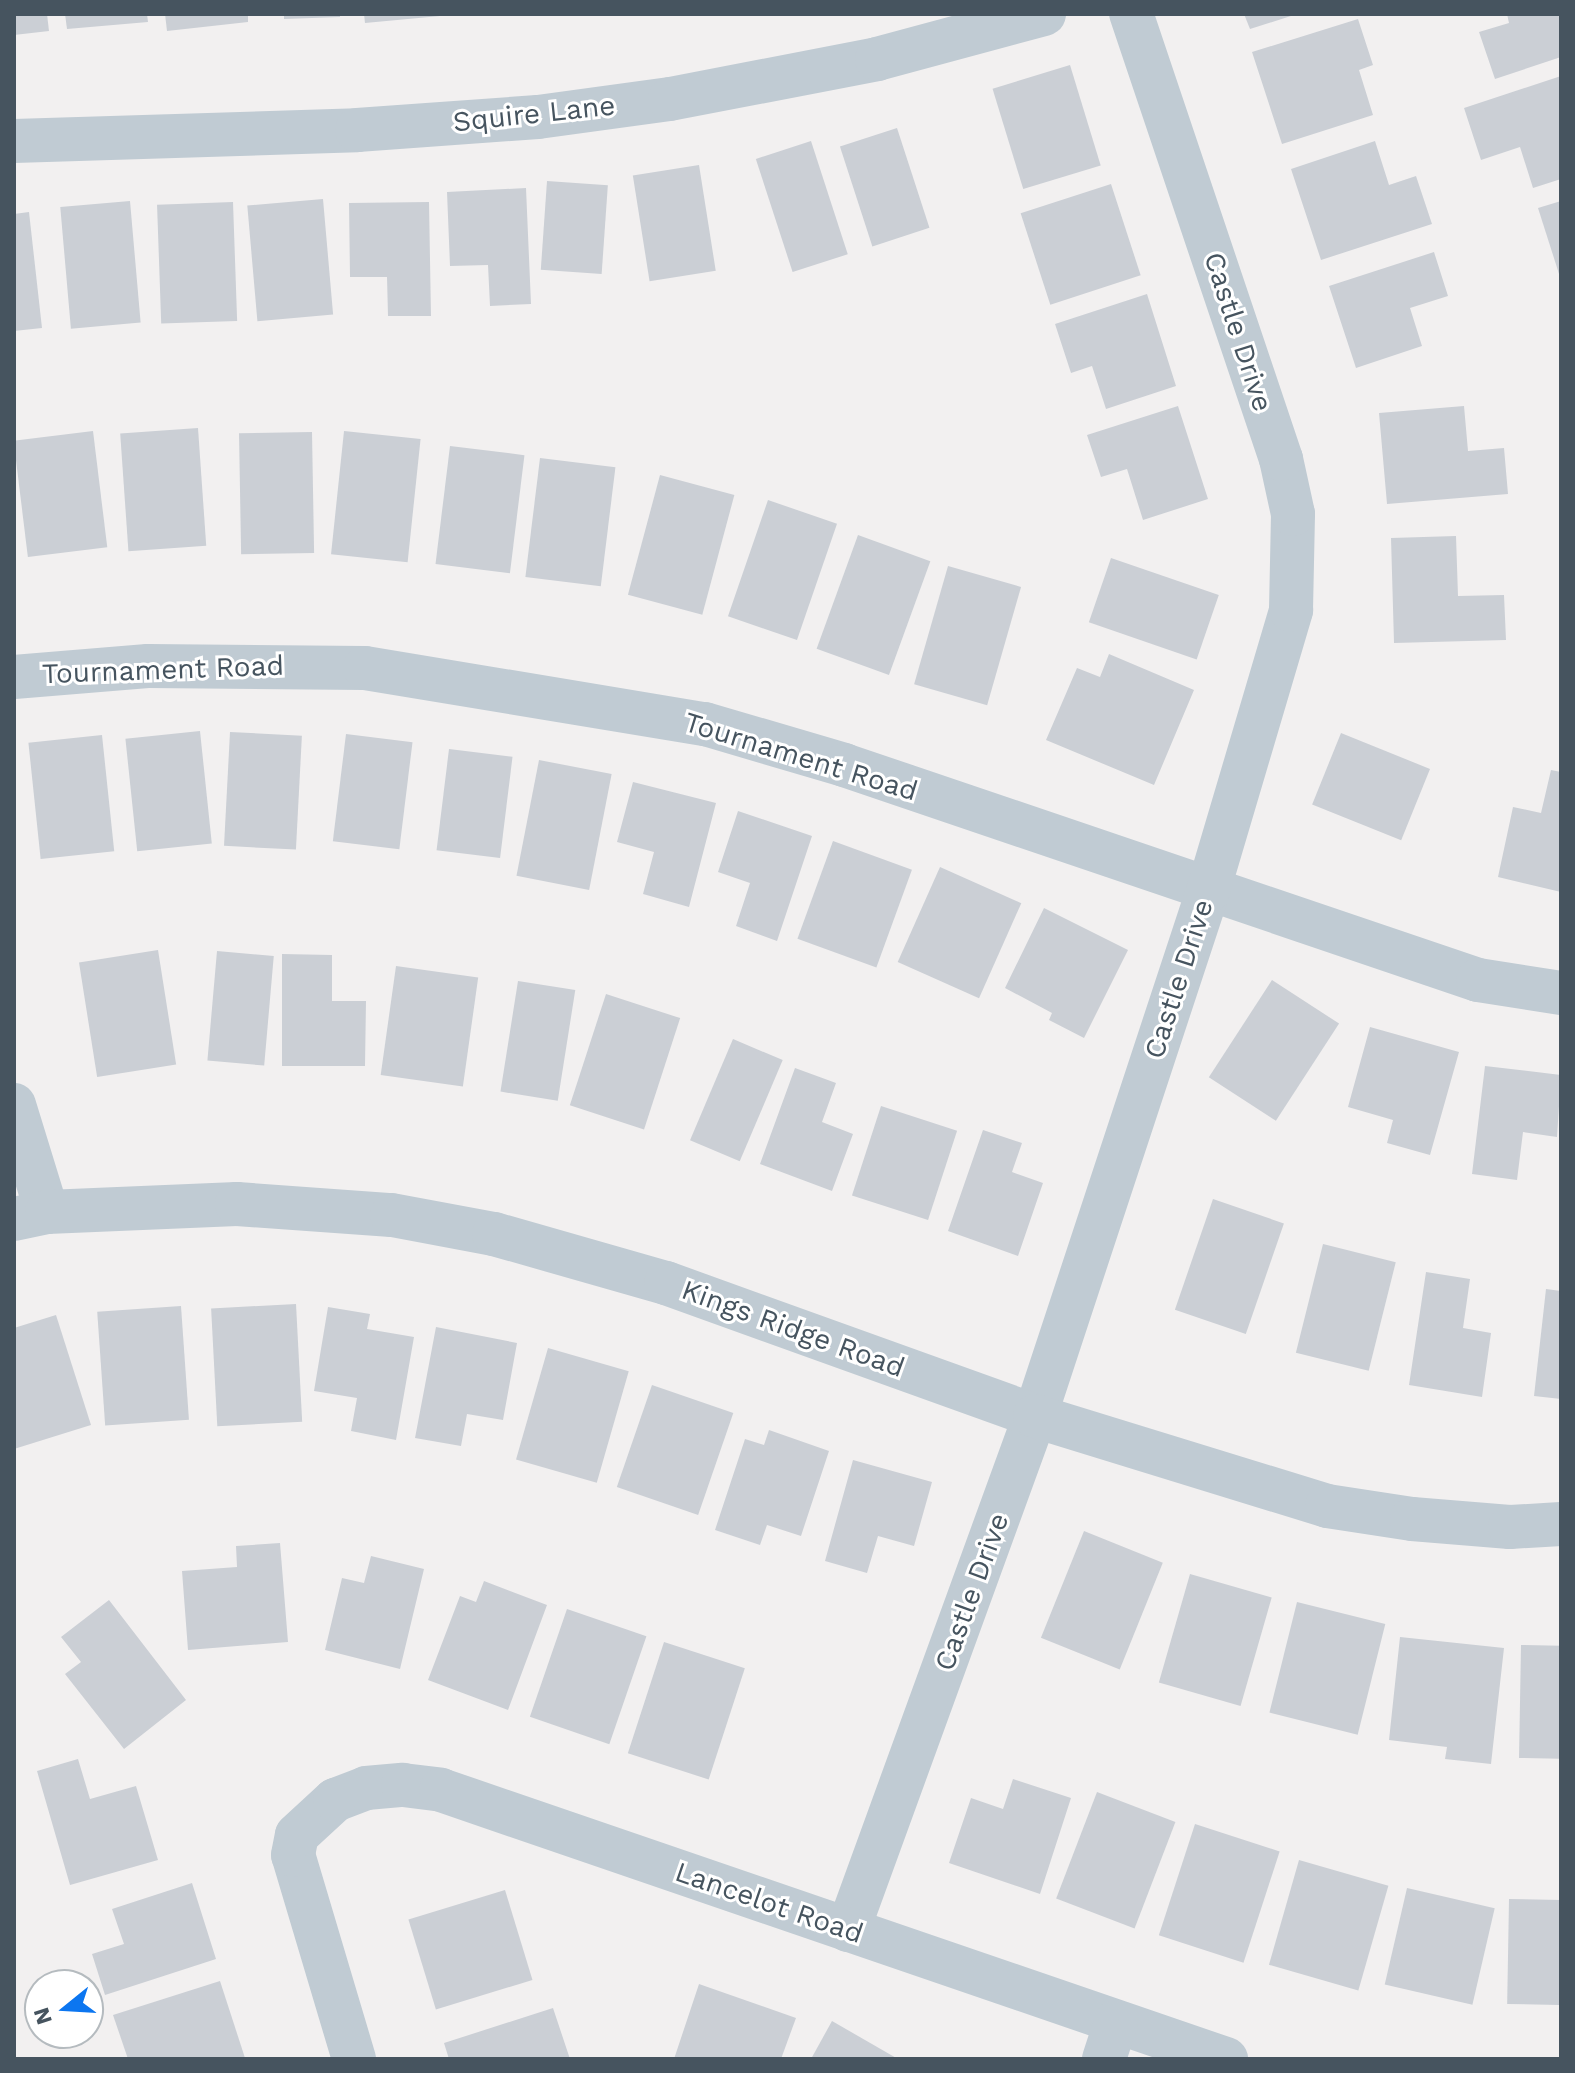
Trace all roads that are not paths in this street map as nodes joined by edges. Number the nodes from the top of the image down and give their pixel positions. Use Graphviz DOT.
graph roads {
  1 [pos="1044,14"];
  2 [pos="1131,14"];
  3 [pos="14,141"];
  4 [pos="14,677"];
  5 [pos="1208,891"];
  6 [pos="1561,993"];
  7 [pos="14,1105"];
  8 [pos="30,1215"];
  9 [pos="1035,1416"];
  10 [pos="1561,1524"];
  11 [pos="848,1930"];
  12 [pos="1110,2040"];
  13 [pos="354,2059"];
  14 [pos="1226,2059"];
  1 -- 3 [label="street, Squire Lane"];
  2 -- 5 [label="street, Castle Drive"];
  4 -- 5 [label="street, Tournament Road"];
  5 -- 6 [label="street, Tournament Road"];
  5 -- 9 [label="street, Castle Drive"];
  7 -- 8 [label="street"];
  8 -- 9 [label="street, Kings Ridge Road"];
  9 -- 10 [label="street, Kings Ridge Road"];
  9 -- 11 [label="street, Castle Drive"];
  11 -- 12 [label="street, Lancelot Road"];
  11 -- 13 [label="street, Lancelot Road"];
  12 -- 14 [label="street, Lancelot Road"];
}
